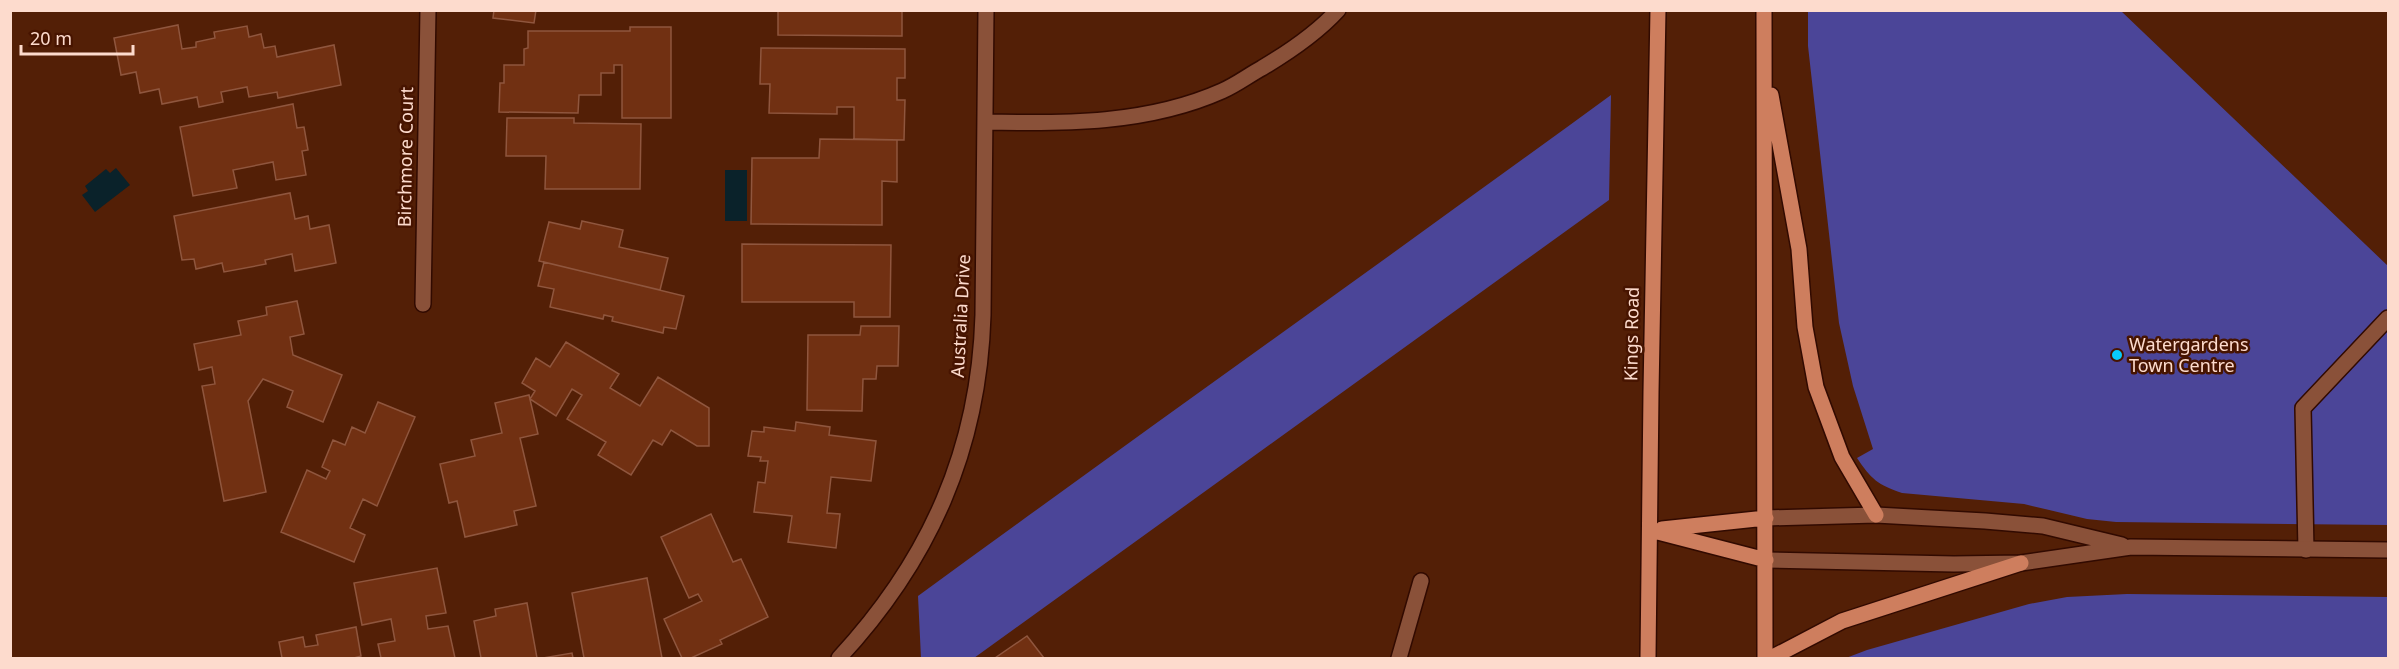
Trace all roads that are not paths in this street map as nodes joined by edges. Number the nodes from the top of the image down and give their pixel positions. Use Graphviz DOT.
graph roads {
  1 [pos="428,10"];
  2 [pos="986,10"];
  3 [pos="1338,10"];
  4 [pos="1658,10"];
  5 [pos="1764,10"];
  6 [pos="1764,57"];
  7 [pos="985,122"];
  8 [pos="423,304"];
  9 [pos="2388,318"];
  10 [pos="1876,515"];
  11 [pos="1766,518"];
  12 [pos="1650,530"];
  13 [pos="2131,548"];
  14 [pos="2306,550"];
  15 [pos="2388,550"];
  16 [pos="1766,560"];
  17 [pos="2021,562"];
  18 [pos="1421,580"];
  19 [pos="840,658"];
  20 [pos="1399,658"];
  21 [pos="1648,658"];
  22 [pos="1765,658"];
  23 [pos="1771,658"];
  1 -- 8 [label="street, Birchmore Court"];
  2 -- 7 [label="street, Australia Drive"];
  3 -- 7 [label="street"];
  4 -- 12 [label="main road, Kings Road"];
  5 -- 6 [label="main road"];
  6 -- 10 [label="main road"];
  6 -- 11 [label="main road"];
  7 -- 19 [label="street, Australia Drive"];
  9 -- 14 [label="street"];
  10 -- 11 [label="street"];
  10 -- 13 [label="street"];
  11 -- 12 [label="main road"];
  11 -- 16 [label="main road"];
  12 -- 16 [label="main road"];
  12 -- 21 [label="main road, Kings Road"];
  13 -- 14 [label="street"];
  13 -- 17 [label="street"];
  14 -- 15 [label="street"];
  16 -- 17 [label="street"];
  16 -- 22 [label="main road"];
  17 -- 23 [label="main road"];
  18 -- 20 [label="street"];
}
